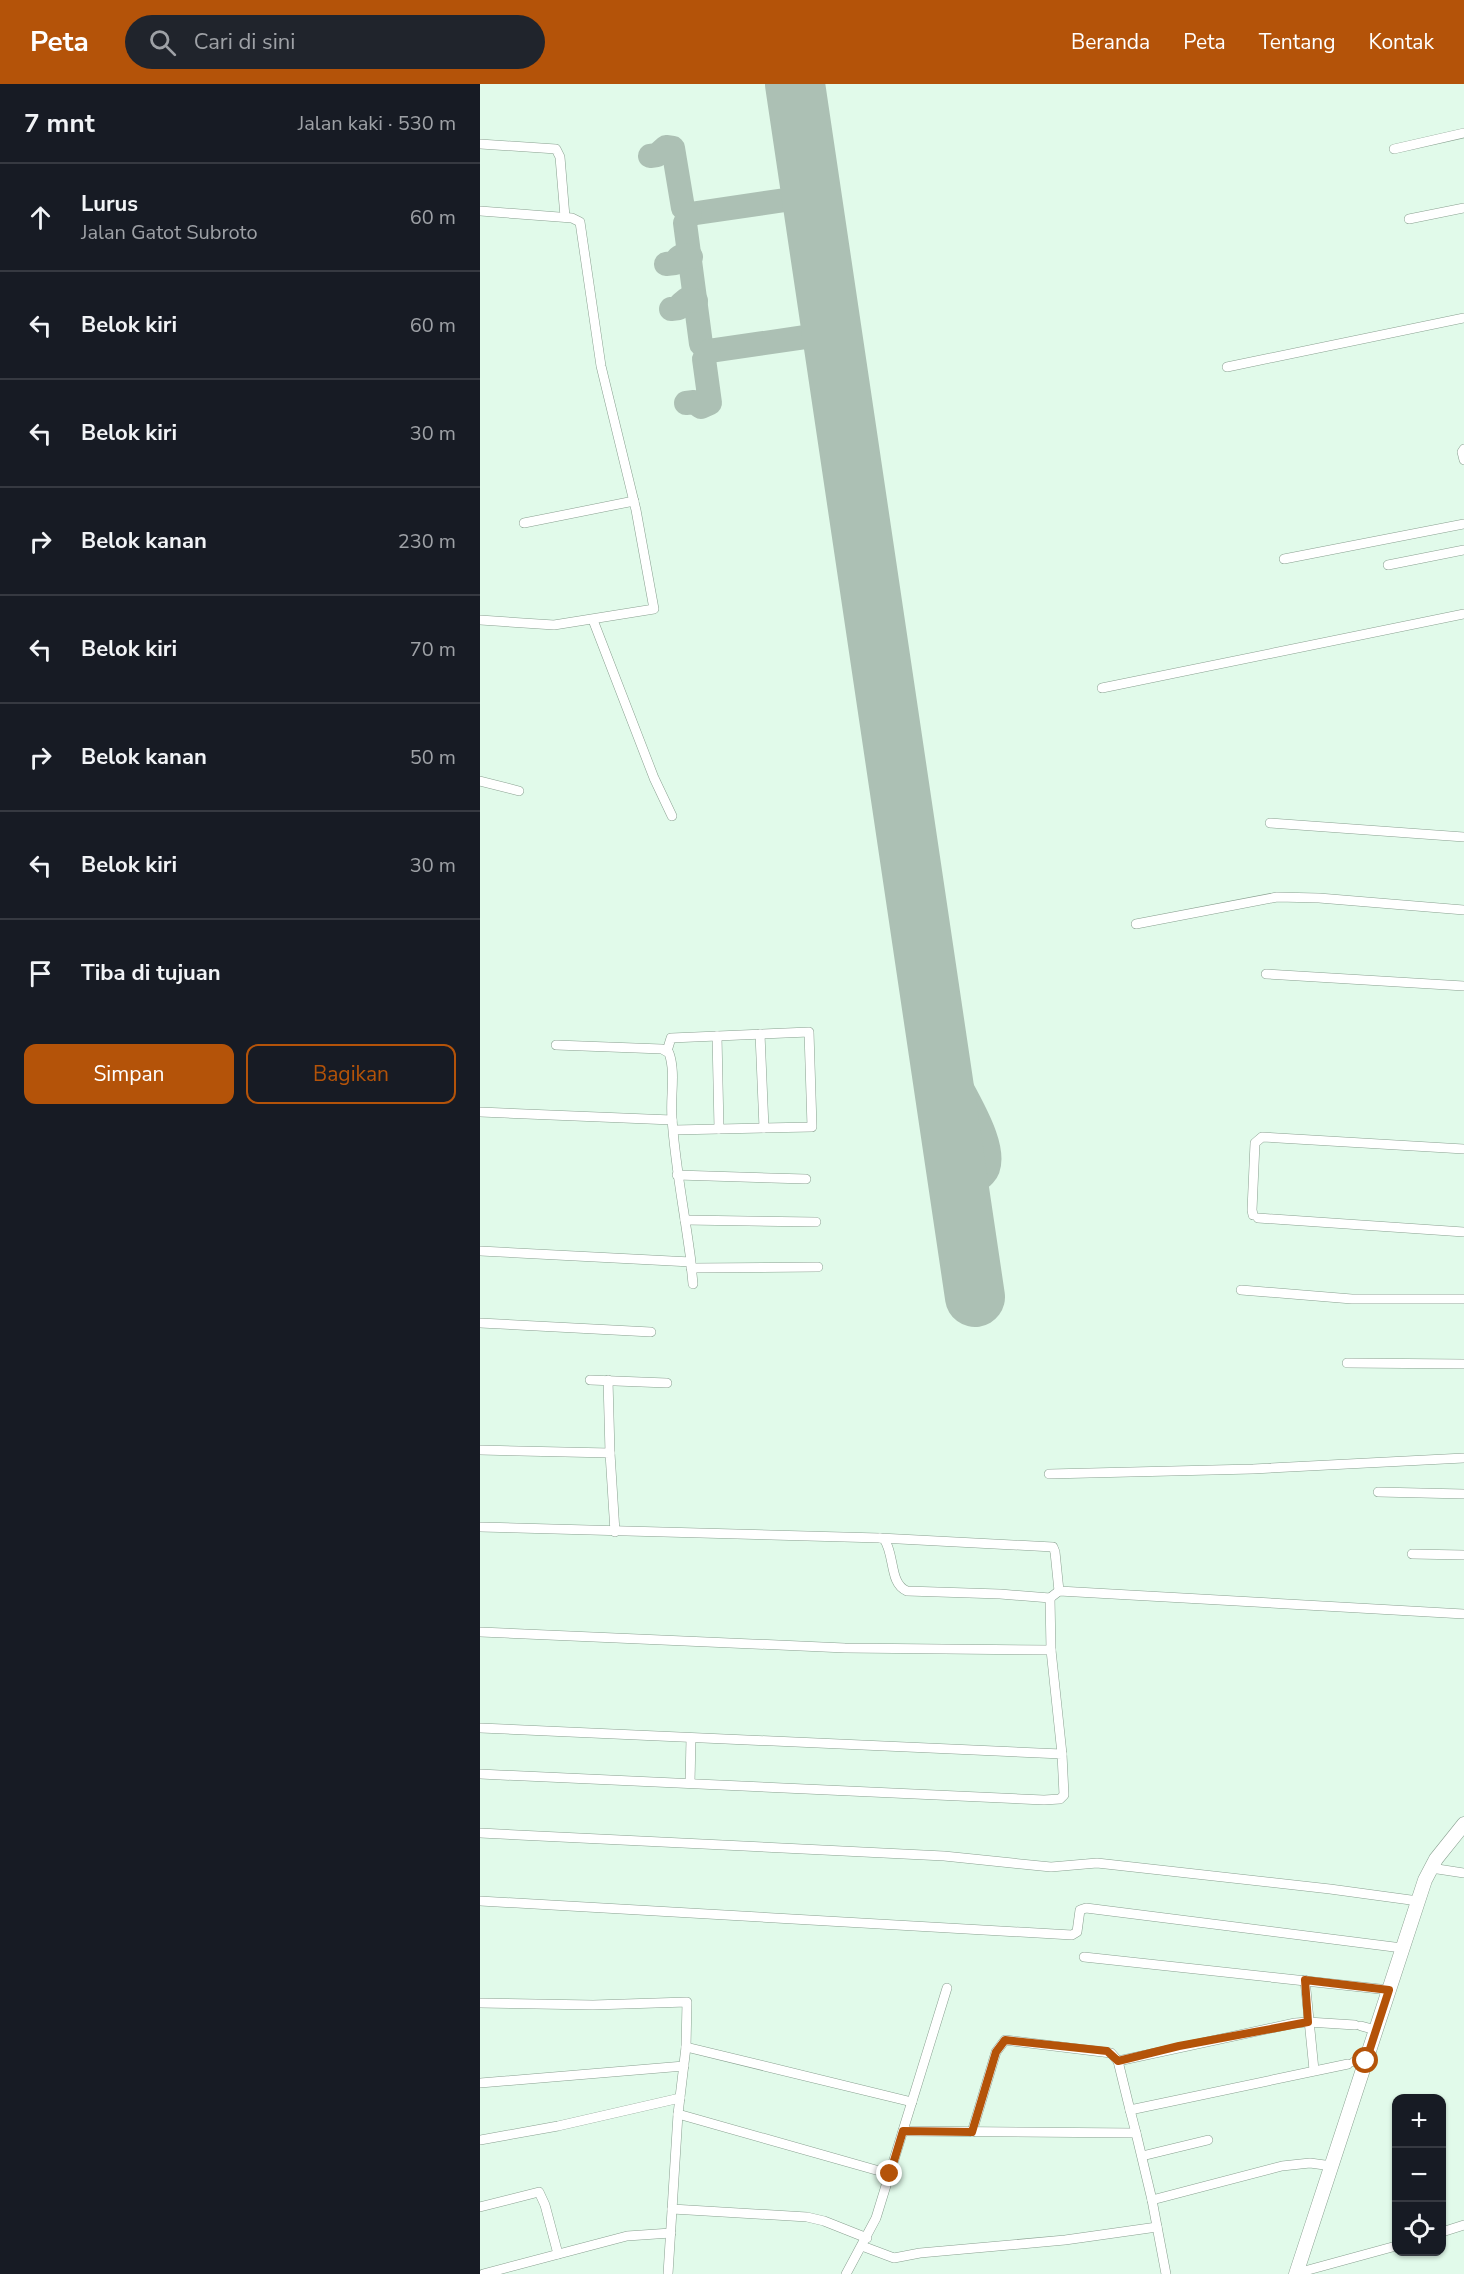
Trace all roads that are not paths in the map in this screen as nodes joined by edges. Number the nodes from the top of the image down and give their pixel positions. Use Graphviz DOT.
graph roads {
  1 [pos="1464,133"];
  2 [pos="480,144"];
  3 [pos="1394,149"];
  4 [pos="1464,208"];
  5 [pos="480,211"];
  6 [pos="565,217"];
  7 [pos="1409,219"];
  8 [pos="1464,318"];
  9 [pos="1227,367"];
  10 [pos="1464,449"];
  11 [pos="1464,460"];
  12 [pos="634,501"];
  13 [pos="524,523"];
  14 [pos="1464,524"];
  15 [pos="1464,550"];
  16 [pos="1284,559"];
  17 [pos="1388,565"];
  18 [pos="1464,614"];
  19 [pos="480,620"];
  20 [pos="593,620"];
  21 [pos="1102,688"];
  22 [pos="480,781"];
  23 [pos="519,791"];
  24 [pos="672,816"];
  25 [pos="1270,823"];
  26 [pos="1464,837"];
  27 [pos="1464,910"];
  28 [pos="1136,924"];
  29 [pos="1266,974"];
  30 [pos="1464,986"];
  31 [pos="760,1034"];
  32 [pos="717,1036"];
  33 [pos="556,1044"];
  34 [pos="667,1051"];
  35 [pos="480,1112"];
  36 [pos="673,1125"];
  37 [pos="764,1128"];
  38 [pos="719,1129"];
  39 [pos="1464,1149"];
  40 [pos="677,1175"];
  41 [pos="806,1179"];
  42 [pos="685,1220"];
  43 [pos="816,1222"];
  44 [pos="1464,1232"];
  45 [pos="480,1251"];
  46 [pos="691,1265"];
  47 [pos="818,1267"];
  48 [pos="693,1284"];
  49 [pos="1241,1290"];
  50 [pos="1464,1299"];
  51 [pos="480,1323"];
  52 [pos="651,1332"];
  53 [pos="1347,1363"];
  54 [pos="1464,1364"];
  55 [pos="590,1380"];
  56 [pos="608,1380"];
  57 [pos="668,1383"];
  58 [pos="480,1450"];
  59 [pos="610,1453"];
  60 [pos="1464,1458"];
  61 [pos="1049,1474"];
  62 [pos="1378,1492"];
  63 [pos="1464,1494"];
  64 [pos="480,1527"];
  65 [pos="615,1532"];
  66 [pos="880,1538"];
  67 [pos="1412,1554"];
  68 [pos="1464,1555"];
  69 [pos="1059,1591"];
  70 [pos="1050,1598"];
  71 [pos="1464,1614"];
  72 [pos="480,1632"];
  73 [pos="1051,1650"];
  74 [pos="480,1728"];
  75 [pos="691,1738"];
  76 [pos="1062,1754"];
  77 [pos="480,1774"];
  78 [pos="690,1783"];
  79 [pos="1464,1824"];
  80 [pos="480,1833"];
  81 [pos="1431,1868"];
  82 [pos="1464,1874"];
  83 [pos="480,1901"];
  84 [pos="1418,1901"];
  85 [pos="1402,1948"];
  86 [pos="1084,1957"];
  87 [pos="1305,1980"];
  88 [pos="947,1988"];
  89 [pos="1389,1990"];
  90 [pos="480,2003"];
  91 [pos="1308,2022"];
  92 [pos="1376,2030"];
  93 [pos="686,2047"];
  94 [pos="1118,2061"];
  95 [pos="1356,2062"];
  96 [pos="684,2066"];
  97 [pos="1314,2070"];
  98 [pos="480,2083"];
  99 [pos="680,2098"];
  100 [pos="912,2102"];
  101 [pos="1130,2110"];
  102 [pos="678,2114"];
  103 [pos="903,2131"];
  104 [pos="972,2132"];
  105 [pos="1136,2133"];
  106 [pos="480,2140"];
  107 [pos="1208,2140"];
  108 [pos="1142,2156"];
  109 [pos="1332,2166"];
  110 [pos="890,2174"];
  111 [pos="1152,2200"];
  112 [pos="480,2207"];
  113 [pos="672,2209"];
  114 [pos="1464,2225"];
  115 [pos="1157,2227"];
  116 [pos="1446,2231"];
  117 [pos="671,2234"];
  118 [pos="864,2242"];
  119 [pos="1392,2247"];
  120 [pos="558,2254"];
  121 [pos="1296,2273"];
  122 [pos="483,2274"];
  123 [pos="668,2274"];
  124 [pos="846,2274"];
  125 [pos="1166,2274"];
  1 -- 3 [label="street"];
  2 -- 6 [label="street"];
  4 -- 7 [label="street"];
  5 -- 6 [label="street"];
  6 -- 12 [label="street"];
  8 -- 9 [label="street"];
  10 -- 11 [label="street"];
  12 -- 13 [label="street"];
  12 -- 20 [label="street"];
  14 -- 16 [label="street"];
  15 -- 17 [label="street"];
  18 -- 21 [label="street"];
  19 -- 20 [label="street"];
  20 -- 24 [label="street"];
  22 -- 23 [label="street"];
  25 -- 26 [label="street"];
  27 -- 28 [label="street"];
  29 -- 30 [label="street"];
  31 -- 32 [label="street"];
  31 -- 37 [label="street"];
  31 -- 37 [label="street"];
  32 -- 34 [label="street"];
  32 -- 38 [label="street"];
  33 -- 34 [label="street"];
  34 -- 36 [label="street"];
  35 -- 36 [label="street"];
  36 -- 38 [label="street"];
  36 -- 40 [label="street"];
  37 -- 38 [label="street"];
  39 -- 44 [label="street"];
  40 -- 41 [label="street"];
  40 -- 42 [label="street"];
  42 -- 43 [label="street"];
  42 -- 46 [label="street"];
  45 -- 46 [label="street"];
  46 -- 47 [label="street"];
  46 -- 48 [label="street"];
  49 -- 50 [label="street"];
  51 -- 52 [label="street"];
  53 -- 54 [label="street"];
  55 -- 56 [label="street"];
  56 -- 57 [label="street"];
  56 -- 59 [label="street"];
  58 -- 59 [label="street"];
  59 -- 65 [label="street"];
  60 -- 61 [label="street"];
  62 -- 63 [label="street"];
  64 -- 65 [label="street"];
  65 -- 66 [label="street"];
  66 -- 69 [label="street"];
  66 -- 70 [label="street"];
  67 -- 68 [label="street"];
  69 -- 70 [label="street"];
  69 -- 71 [label="street"];
  70 -- 73 [label="street"];
  72 -- 73 [label="street"];
  73 -- 76 [label="street"];
  74 -- 75 [label="street"];
  75 -- 76 [label="street"];
  75 -- 78 [label="street"];
  76 -- 78 [label="street"];
  77 -- 78 [label="street"];
  79 -- 81 [label="street"];
  80 -- 84 [label="street"];
  81 -- 82 [label="street"];
  81 -- 84 [label="street"];
  83 -- 85 [label="street"];
  84 -- 85 [label="street"];
  85 -- 89 [label="street"];
  86 -- 87 [label="street"];
  87 -- 89 [label="street"];
  87 -- 91 [label="street"];
  88 -- 100 [label="street"];
  89 -- 92 [label="street"];
  90 -- 93 [label="street"];
  91 -- 92 [label="street"];
  91 -- 94 [label="street"];
  91 -- 97 [label="street"];
  92 -- 95 [label="street"];
  93 -- 96 [label="street"];
  93 -- 100 [label="street"];
  94 -- 101 [label="street"];
  94 -- 104 [label="street"];
  95 -- 97 [label="street"];
  95 -- 109 [label="street"];
  96 -- 98 [label="street"];
  96 -- 99 [label="street"];
  97 -- 101 [label="street"];
  99 -- 102 [label="street"];
  99 -- 106 [label="street"];
  100 -- 103 [label="street"];
  101 -- 105 [label="street"];
  102 -- 110 [label="street"];
  102 -- 113 [label="street"];
  103 -- 104 [label="street"];
  103 -- 110 [label="street"];
  104 -- 105 [label="street"];
  105 -- 108 [label="street"];
  107 -- 108 [label="street"];
  108 -- 111 [label="street"];
  109 -- 111 [label="street"];
  109 -- 121 [label="street"];
  110 -- 118 [label="street"];
  111 -- 115 [label="street"];
  112 -- 120 [label="street"];
  113 -- 117 [label="street"];
  113 -- 118 [label="street"];
  114 -- 116 [label="street"];
  115 -- 118 [label="street"];
  115 -- 125 [label="street"];
  117 -- 120 [label="street"];
  117 -- 123 [label="street"];
  118 -- 124 [label="street"];
  119 -- 121 [label="street"];
  120 -- 122 [label="street"];
}
